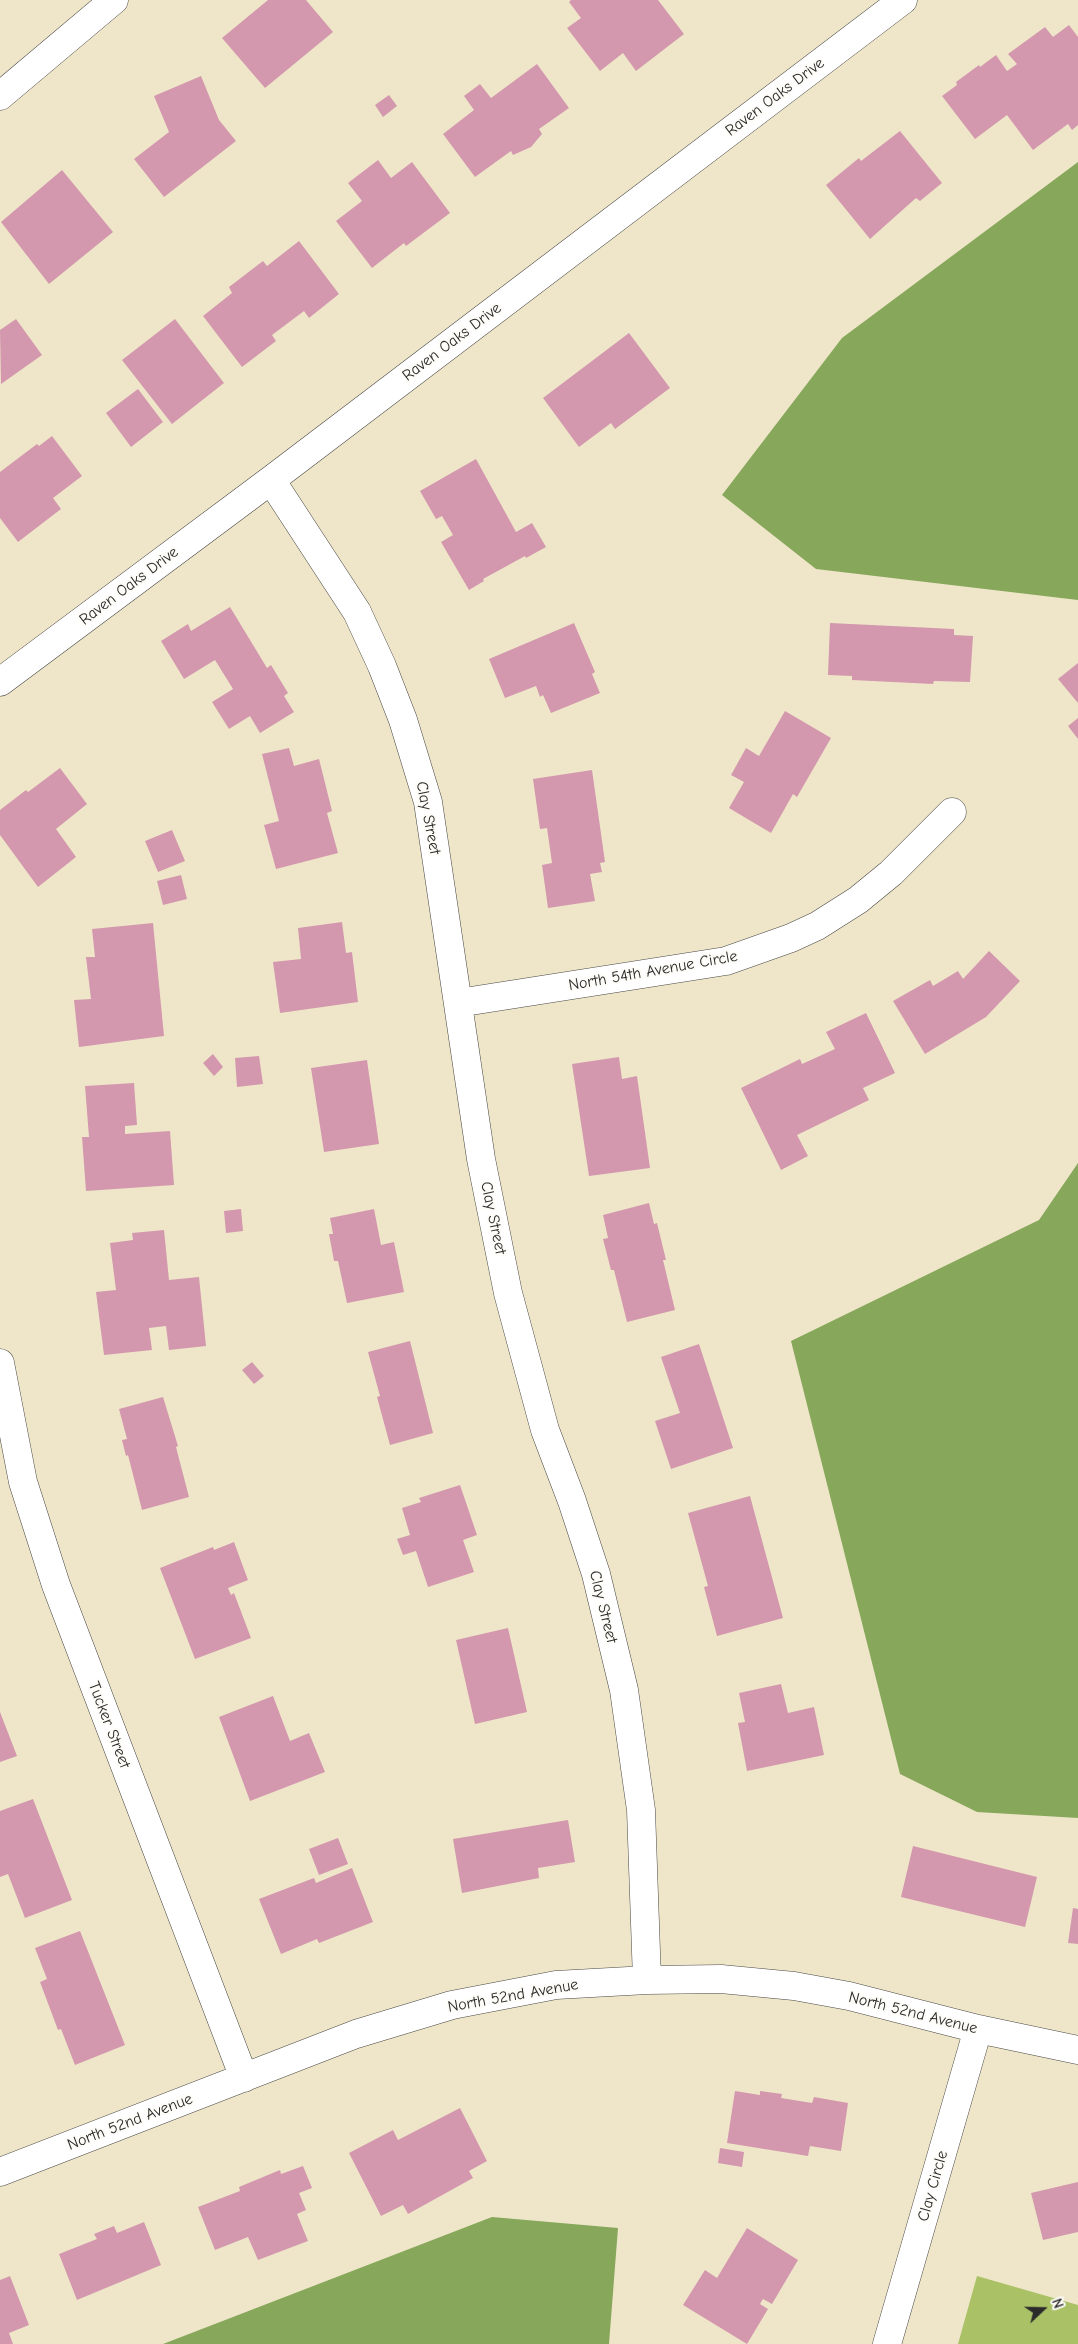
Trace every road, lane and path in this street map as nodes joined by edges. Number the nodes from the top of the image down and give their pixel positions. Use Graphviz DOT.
graph roads {
  1 [pos="114,0"];
  2 [pos="903,0"];
  3 [pos="0,96"];
  4 [pos="271,480"];
  5 [pos="0,682"];
  6 [pos="952,812"];
  7 [pos="458,1003"];
  8 [pos="0,1363"];
  9 [pos="647,1980"];
  10 [pos="978,2029"];
  11 [pos="1078,2050"];
  12 [pos="244,2078"];
  13 [pos="0,2172"];
  14 [pos="887,2344"];
  1 -- 3 [label="street"];
  2 -- 4 [label="street, Raven Oaks Drive"];
  4 -- 5 [label="street, Raven Oaks Drive"];
  4 -- 7 [label="street, Clay Street"];
  6 -- 7 [label="street, North 54th Avenue Circle"];
  7 -- 9 [label="street, Clay Street"];
  8 -- 12 [label="street, Tucker Street"];
  9 -- 10 [label="street, North 52nd Avenue"];
  9 -- 12 [label="street, North 52nd Avenue"];
  10 -- 11 [label="street, North 52nd Avenue"];
  10 -- 14 [label="street, Clay Circle"];
  12 -- 13 [label="street, North 52nd Avenue"];
}
